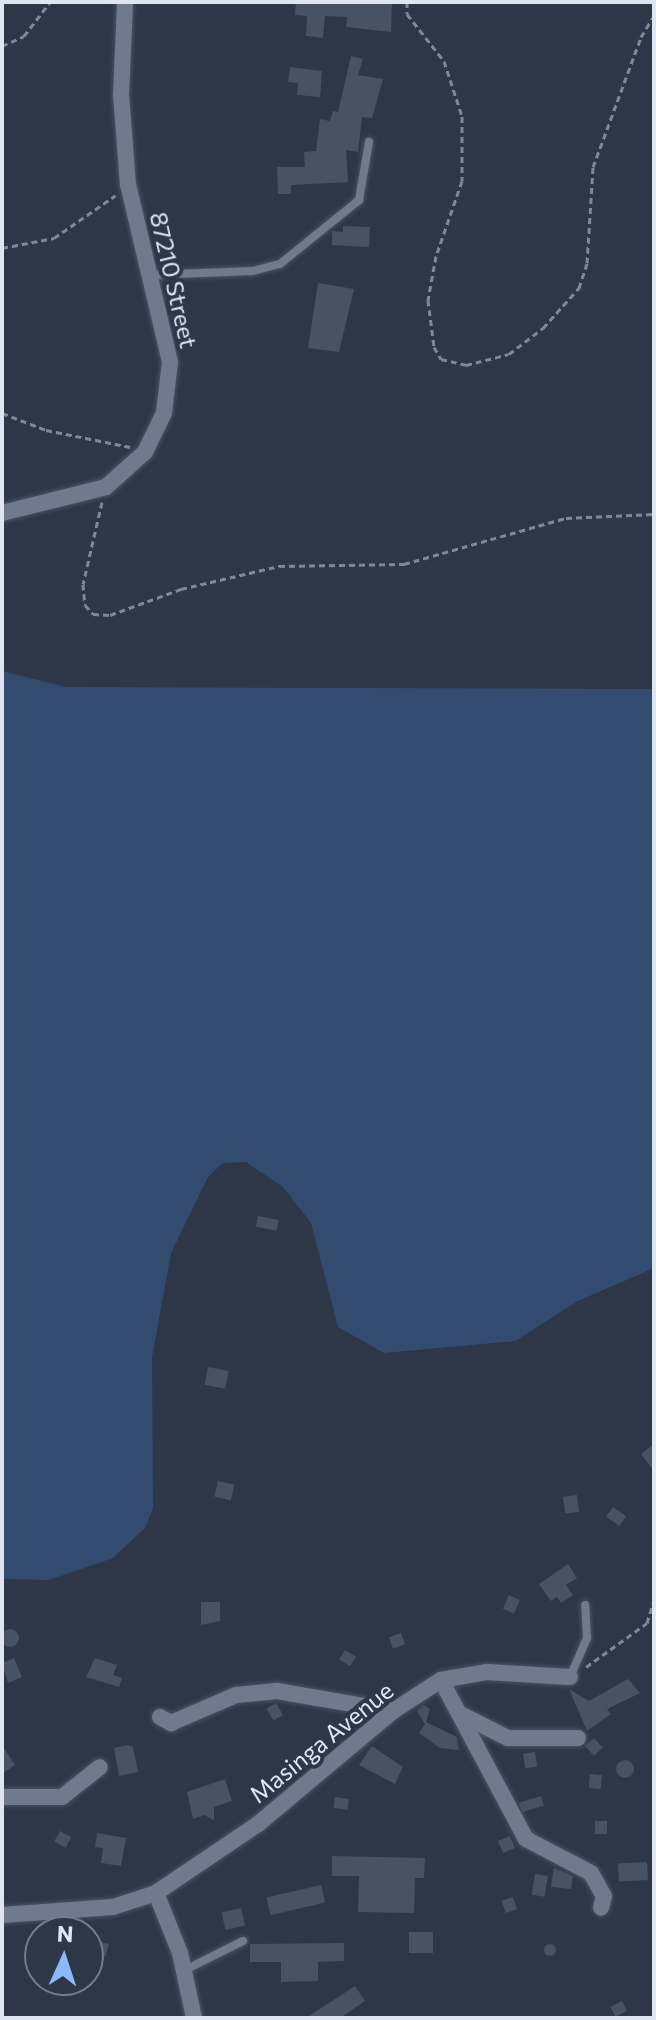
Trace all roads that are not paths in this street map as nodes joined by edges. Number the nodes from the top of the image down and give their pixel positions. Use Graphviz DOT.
graph roads {
  1 [pos="125,2"];
  2 [pos="369,142"];
  3 [pos="149,275"];
  4 [pos="2,513"];
  5 [pos="585,1605"];
  6 [pos="570,1677"];
  7 [pos="441,1680"];
  8 [pos="393,1711"];
  9 [pos="458,1712"];
  10 [pos="160,1717"];
  11 [pos="578,1738"];
  12 [pos="100,1767"];
  13 [pos="2,1797"];
  14 [pos="156,1893"];
  15 [pos="601,1908"];
  16 [pos="2,1915"];
  17 [pos="243,1941"];
  18 [pos="185,1970"];
  19 [pos="194,2018"];
  1 -- 3 [label="street, 87210 Street"];
  2 -- 3 [label="lane"];
  3 -- 4 [label="street, 87210 Street"];
  5 -- 6 [label="lane"];
  6 -- 7 [label="street, Masinga Avenue"];
  7 -- 8 [label="street, Masinga Avenue"];
  7 -- 9 [label="street"];
  8 -- 10 [label="street"];
  8 -- 14 [label="street, Masinga Avenue"];
  9 -- 11 [label="street"];
  9 -- 15 [label="street"];
  12 -- 13 [label="street"];
  14 -- 16 [label="street, Masinga Avenue"];
  14 -- 18 [label="street"];
  17 -- 18 [label="lane"];
  18 -- 19 [label="street"];
}
